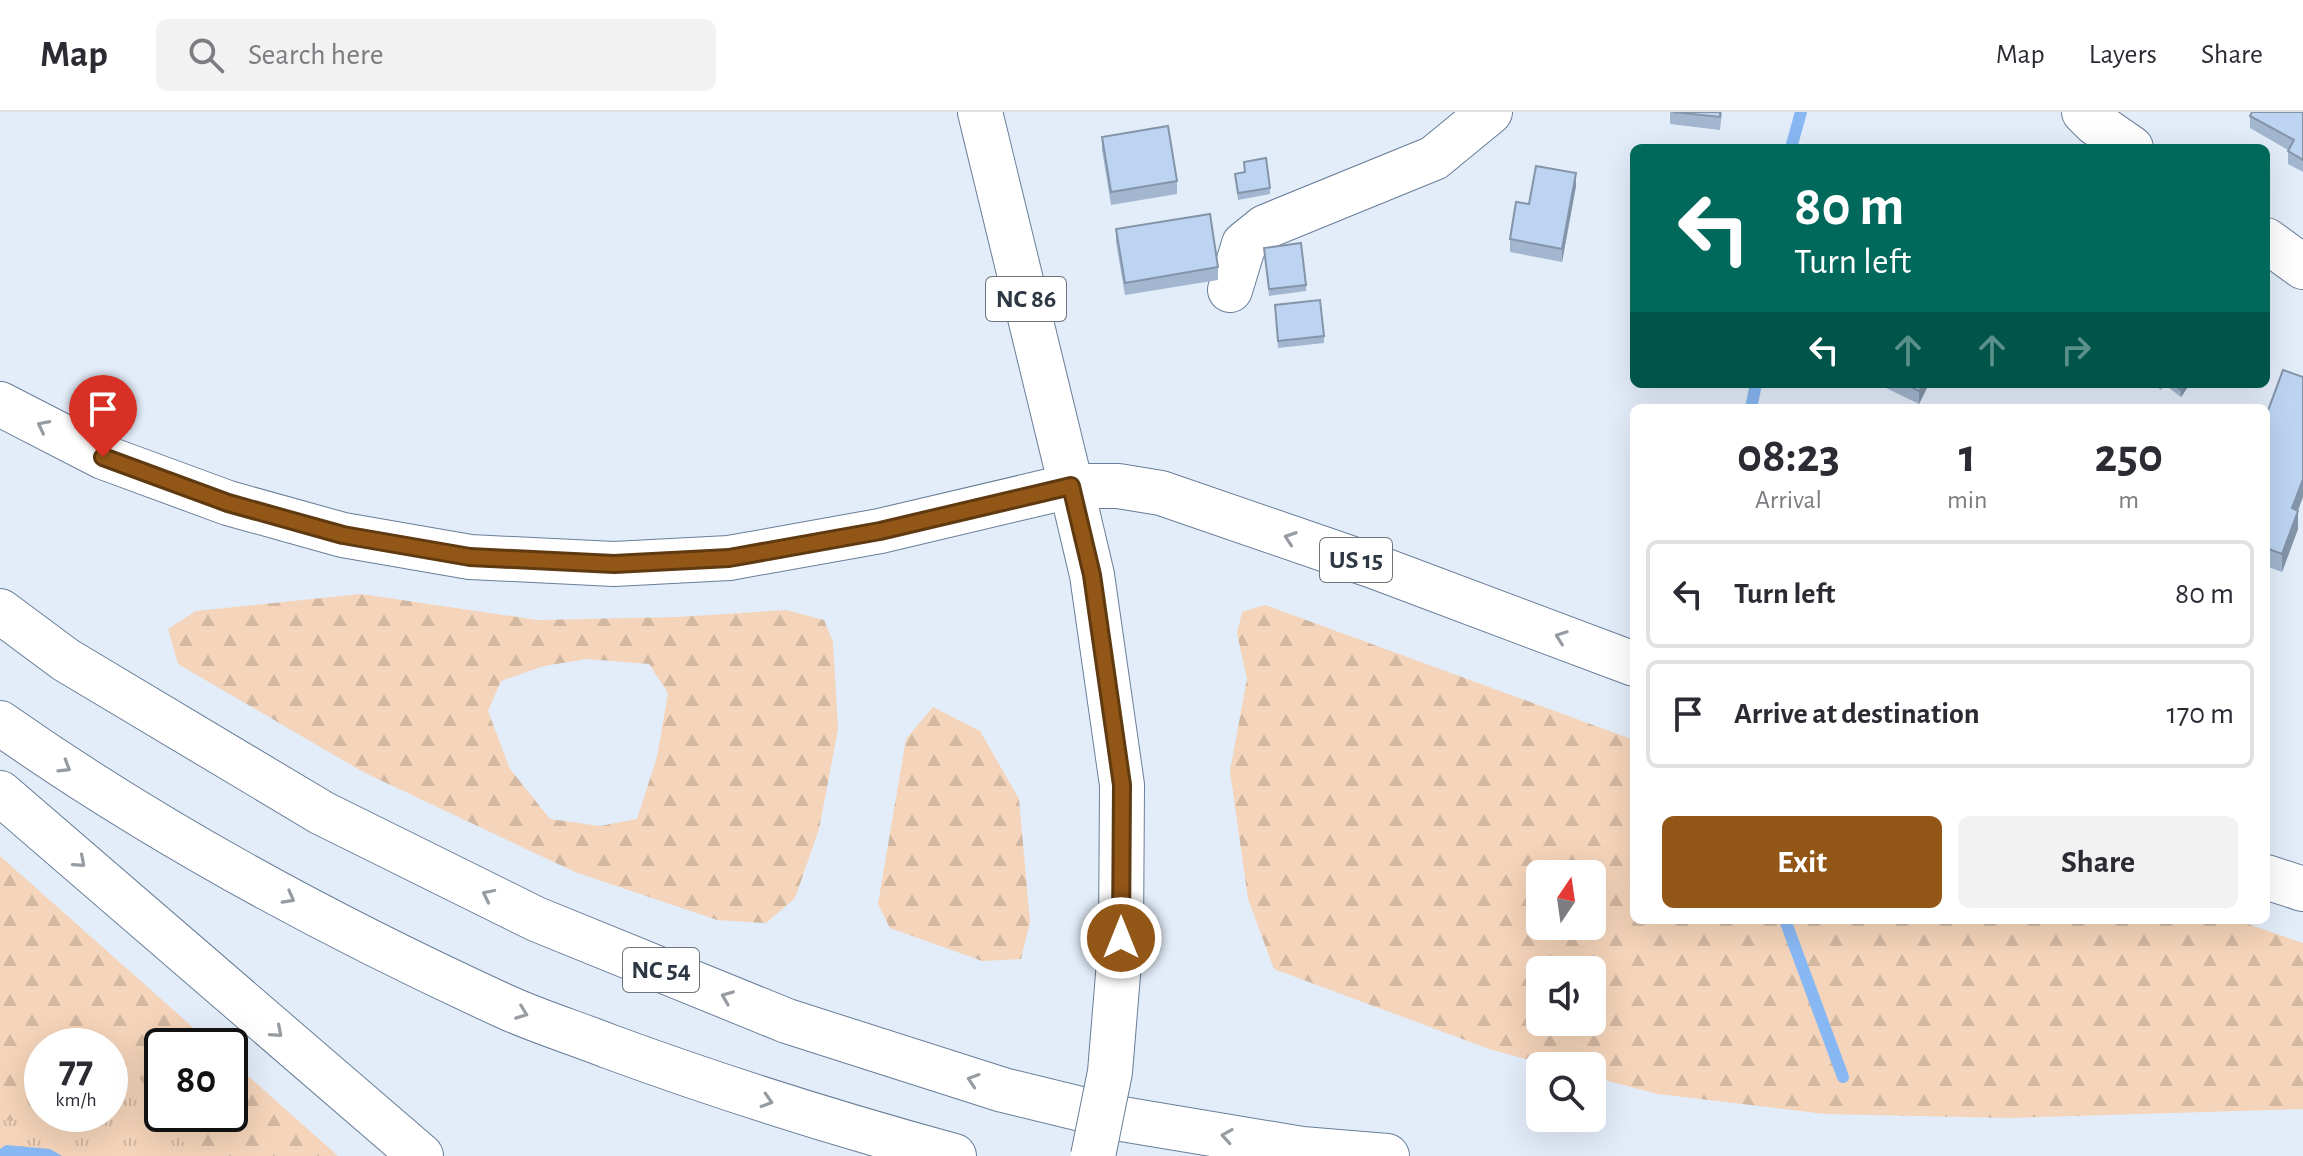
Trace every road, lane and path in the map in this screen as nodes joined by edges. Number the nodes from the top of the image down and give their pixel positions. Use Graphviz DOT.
graph roads {
  1 [pos="980,112"];
  2 [pos="1490,112"];
  3 [pos="2270,243"];
  4 [pos="2303,267"];
  5 [pos="1230,290"];
  6 [pos="0,404"];
  7 [pos="1071,486"];
  8 [pos="0,611"];
  9 [pos="1630,662"];
  10 [pos="0,723"];
  11 [pos="0,793"];
  12 [pos="2270,878"];
  13 [pos="2303,889"];
  14 [pos="421,1156"];
  15 [pos="954,1156"];
  16 [pos="1093,1156"];
  17 [pos="1387,1156"];
  1 -- 7 [label="main road, NC 86"];
  2 -- 5 [label="main road"];
  3 -- 4 [label="main road"];
  7 -- 6 [label="main road, one-way"];
  9 -- 7 [label="main road, US 15, one-way"];
  7 -- 16 [label="main road, bridge"];
  17 -- 8 [label="main road, NC 54, one-way"];
  10 -- 15 [label="main road, one-way"];
  11 -- 14 [label="main road, one-way"];
  12 -- 13 [label="main road"];
}
